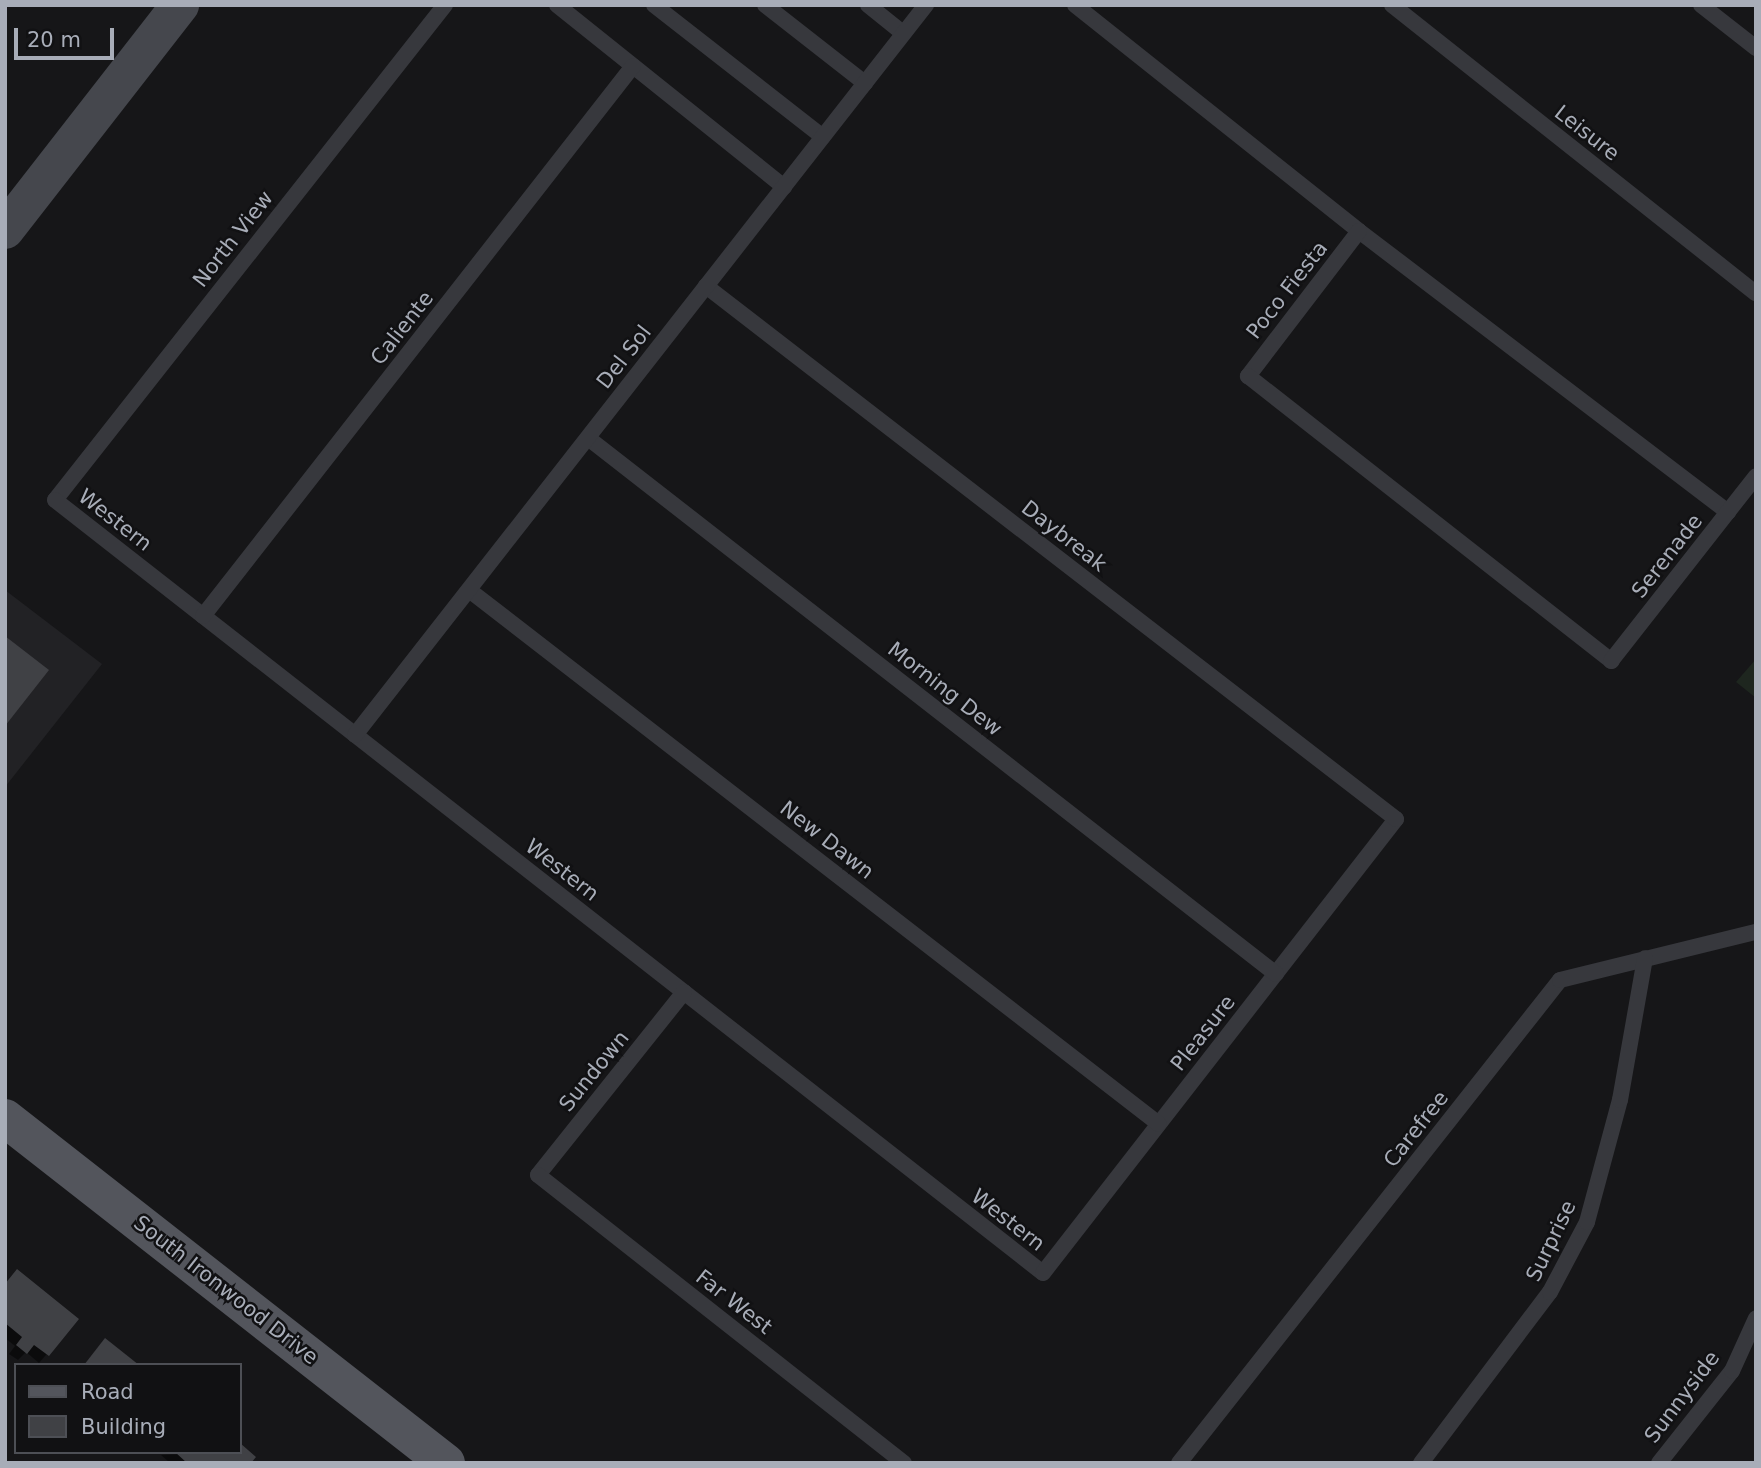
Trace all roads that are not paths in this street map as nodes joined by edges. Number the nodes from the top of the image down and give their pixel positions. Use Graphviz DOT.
graph roads {
  1 [pos="180,5"];
  2 [pos="445,5"];
  3 [pos="557,5"];
  4 [pos="654,5"];
  5 [pos="765,5"];
  6 [pos="868,5"];
  7 [pos="926,5"];
  8 [pos="1075,5"];
  9 [pos="1392,5"];
  10 [pos="1701,5"];
  11 [pos="904,33"];
  12 [pos="1756,48"];
  13 [pos="633,66"];
  14 [pos="865,83"];
  15 [pos="823,137"];
  16 [pos="784,187"];
  17 [pos="5,230"];
  18 [pos="1359,231"];
  19 [pos="706,286"];
  20 [pos="1756,293"];
  21 [pos="588,438"];
  22 [pos="1756,476"];
  23 [pos="55,500"];
  24 [pos="1728,512"];
  25 [pos="469,590"];
  26 [pos="203,616"];
  27 [pos="1611,661"];
  28 [pos="355,735"];
  29 [pos="1396,819"];
  30 [pos="1756,932"];
  31 [pos="1645,958"];
  32 [pos="1276,974"];
  33 [pos="684,992"];
  34 [pos="5,1118"];
  35 [pos="1159,1124"];
  36 [pos="538,1175"];
  37 [pos="1043,1273"];
  38 [pos="1756,1318"];
  39 [pos="446,1463"];
  40 [pos="904,1463"];
  41 [pos="1179,1463"];
  42 [pos="1421,1463"];
  43 [pos="1659,1463"];
  1 -- 17 [label="main road"];
  2 -- 23 [label="lane, North View"];
  3 -- 13 [label="lane"];
  4 -- 15 [label="lane"];
  5 -- 14 [label="lane"];
  6 -- 11 [label="lane"];
  7 -- 11 [label="lane, Del Sol"];
  8 -- 18 [label="lane"];
  9 -- 20 [label="lane, Leisure"];
  10 -- 12 [label="lane"];
  11 -- 14 [label="lane, Del Sol"];
  13 -- 16 [label="lane"];
  13 -- 26 [label="lane, Caliente"];
  14 -- 15 [label="lane, Del Sol"];
  15 -- 16 [label="lane, Del Sol"];
  16 -- 19 [label="lane, Del Sol"];
  18 -- 24 [label="lane"];
  18 -- 27 [label="lane, Poco Fiesta"];
  19 -- 21 [label="lane, Del Sol"];
  19 -- 29 [label="lane, Daybreak"];
  21 -- 25 [label="lane, Del Sol"];
  21 -- 32 [label="lane, Morning Dew"];
  22 -- 24 [label="lane, Serenade"];
  23 -- 26 [label="lane, Western"];
  24 -- 27 [label="lane, Serenade"];
  25 -- 28 [label="lane, Del Sol"];
  25 -- 35 [label="lane, New Dawn"];
  26 -- 28 [label="lane, Western"];
  28 -- 33 [label="lane, Western"];
  29 -- 32 [label="lane, Pleasure"];
  30 -- 31 [label="lane, Carefree"];
  31 -- 41 [label="lane, Carefree"];
  31 -- 42 [label="lane, Surprise"];
  32 -- 35 [label="lane, Pleasure"];
  33 -- 36 [label="lane, Sundown"];
  33 -- 37 [label="lane, Western"];
  34 -- 39 [label="main road, South Ironwood Drive"];
  35 -- 37 [label="lane, Pleasure"];
  36 -- 40 [label="lane, Far West"];
  38 -- 43 [label="lane, Sunnyside"];
}
